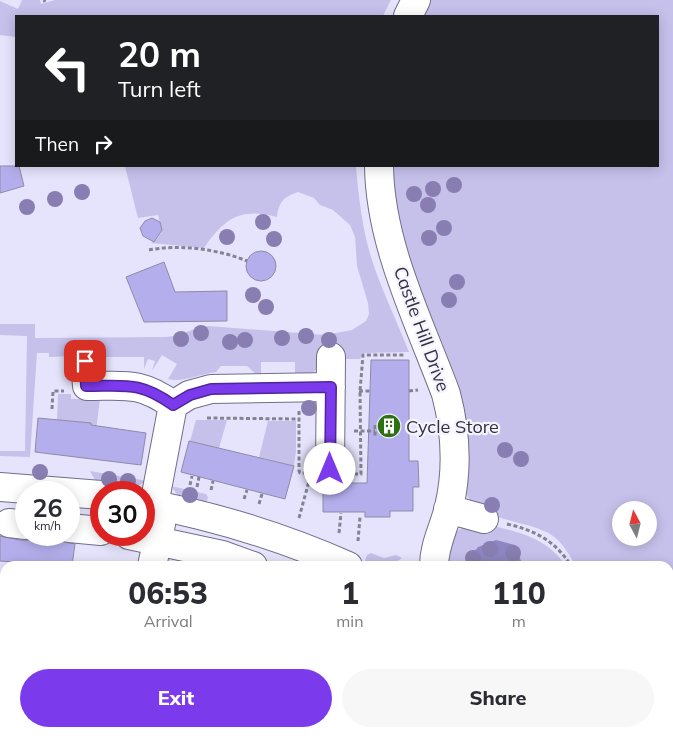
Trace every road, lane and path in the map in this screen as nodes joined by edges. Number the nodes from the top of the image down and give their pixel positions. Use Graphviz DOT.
graph roads {
  1 [pos="416,0"];
  2 [pos="408,15"];
  3 [pos="379,167"];
  4 [pos="149,250"];
  5 [pos="247,261"];
  6 [pos="331,358"];
  7 [pos="85,361"];
  8 [pos="331,387"];
  9 [pos="360,391"];
  10 [pos="371,391"];
  11 [pos="71,392"];
  12 [pos="173,405"];
  13 [pos="52,409"];
  14 [pos="205,418"];
  15 [pos="299,419"];
  16 [pos="375,425"];
  17 [pos="375,436"];
  18 [pos="320,471"];
  19 [pos="192,476"];
  20 [pos="199,477"];
  21 [pos="213,481"];
  22 [pos="190,485"];
  23 [pos="0,487"];
  24 [pos="196,487"];
  25 [pos="211,490"];
  26 [pos="247,490"];
  27 [pos="90,494"];
  28 [pos="262,494"];
  29 [pos="244,499"];
  30 [pos="155,500"];
  31 [pos="259,504"];
  32 [pos="155,505"];
  33 [pos="448,509"];
  34 [pos="342,513"];
  35 [pos="360,517"];
  36 [pos="299,518"];
  37 [pos="484,519"];
  38 [pos="339,533"];
  39 [pos="358,541"];
  40 [pos="155,553"];
  41 [pos="434,558"];
  42 [pos="239,561"];
  43 [pos="335,561"];
  44 [pos="568,561"];
  1 -- 2 [label="street"];
  3 -- 33 [label="street, Castle Hill Drive"];
  4 -- 5 [label="path"];
  6 -- 8 [label="street"];
  7 -- 12 [label="street"];
  8 -- 12 [label="street"];
  8 -- 18 [label="street"];
  9 -- 10 [label="path"];
  11 -- 13 [label="path"];
  12 -- 30 [label="street"];
  14 -- 15 [label="path"];
  16 -- 17 [label="path"];
  18 -- 36 [label="path"];
  19 -- 22 [label="path"];
  20 -- 24 [label="path"];
  21 -- 25 [label="path"];
  23 -- 27 [label="street"];
  26 -- 29 [label="path"];
  28 -- 31 [label="path"];
  32 -- 43 [label="street"];
  33 -- 37 [label="street"];
  33 -- 41 [label="street, Castle Hill Drive"];
  34 -- 38 [label="path"];
  35 -- 39 [label="path"];
  37 -- 44 [label="path"];
  40 -- 42 [label="street"];
}
